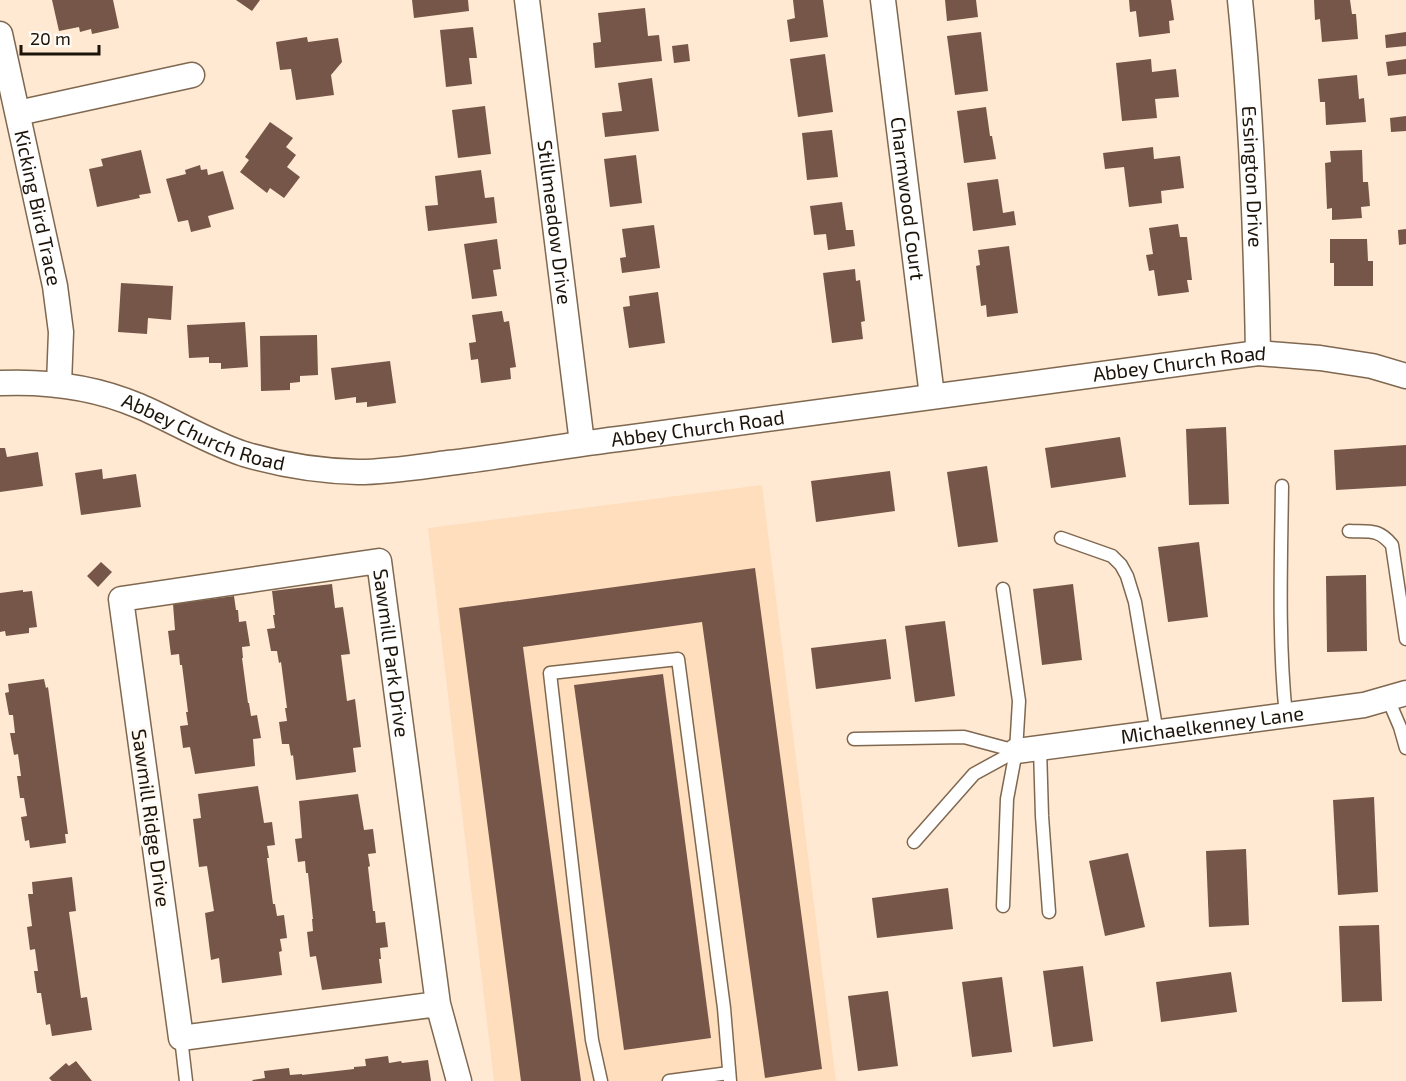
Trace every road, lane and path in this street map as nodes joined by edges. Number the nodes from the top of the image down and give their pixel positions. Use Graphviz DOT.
graph roads {
  1 [pos="527,0"];
  2 [pos="883,0"];
  3 [pos="1240,0"];
  4 [pos="0,34"];
  5 [pos="192,75"];
  6 [pos="18,113"];
  7 [pos="1258,353"];
  8 [pos="1406,376"];
  9 [pos="0,383"];
  10 [pos="59,384"];
  11 [pos="932,396"];
  12 [pos="582,444"];
  13 [pos="1282,486"];
  14 [pos="1349,531"];
  15 [pos="1061,538"];
  16 [pos="1003,589"];
  17 [pos="121,599"];
  18 [pos="1406,639"];
  19 [pos="1397,696"];
  20 [pos="1286,716"];
  21 [pos="1157,733"];
  22 [pos="854,739"];
  23 [pos="1041,748"];
  24 [pos="1406,748"];
  25 [pos="1016,751"];
  26 [pos="914,842"];
  27 [pos="1003,906"];
  28 [pos="1049,912"];
  29 [pos="438,1004"];
  30 [pos="181,1038"];
  31 [pos="729,1077"];
  32 [pos="186,1081"];
  33 [pos="459,1081"];
  34 [pos="601,1081"];
  35 [pos="669,1081"];
  1 -- 12 [label="street, Stillmeadow Drive"];
  2 -- 11 [label="street, Charmwood Court"];
  3 -- 7 [label="street, Essington Drive"];
  4 -- 6 [label="street, Kicking Bird Trace"];
  5 -- 6 [label="street"];
  6 -- 10 [label="street, Kicking Bird Trace"];
  7 -- 8 [label="street, Abbey Church Road"];
  7 -- 11 [label="street, Abbey Church Road"];
  9 -- 10 [label="street, Abbey Church Road"];
  10 -- 12 [label="street, Abbey Church Road"];
  11 -- 12 [label="street, Abbey Church Road"];
  13 -- 20 [label="lane"];
  14 -- 18 [label="lane"];
  15 -- 21 [label="lane"];
  16 -- 25 [label="lane"];
  17 -- 29 [label="street, Sawmill Park Drive"];
  17 -- 30 [label="street, Sawmill Ridge Drive"];
  19 -- 20 [label="street, Michaelkenney Lane"];
  19 -- 24 [label="lane"];
  20 -- 21 [label="street, Michaelkenney Lane"];
  21 -- 23 [label="street, Michaelkenney Lane"];
  22 -- 25 [label="lane"];
  23 -- 25 [label="street, Michaelkenney Lane"];
  23 -- 28 [label="lane"];
  25 -- 26 [label="lane"];
  25 -- 27 [label="lane"];
  29 -- 30 [label="street"];
  29 -- 33 [label="street, Sawmill Park Drive"];
  30 -- 32 [label="lane"];
  31 -- 34 [label="lane"];
  31 -- 35 [label="lane"];
}
